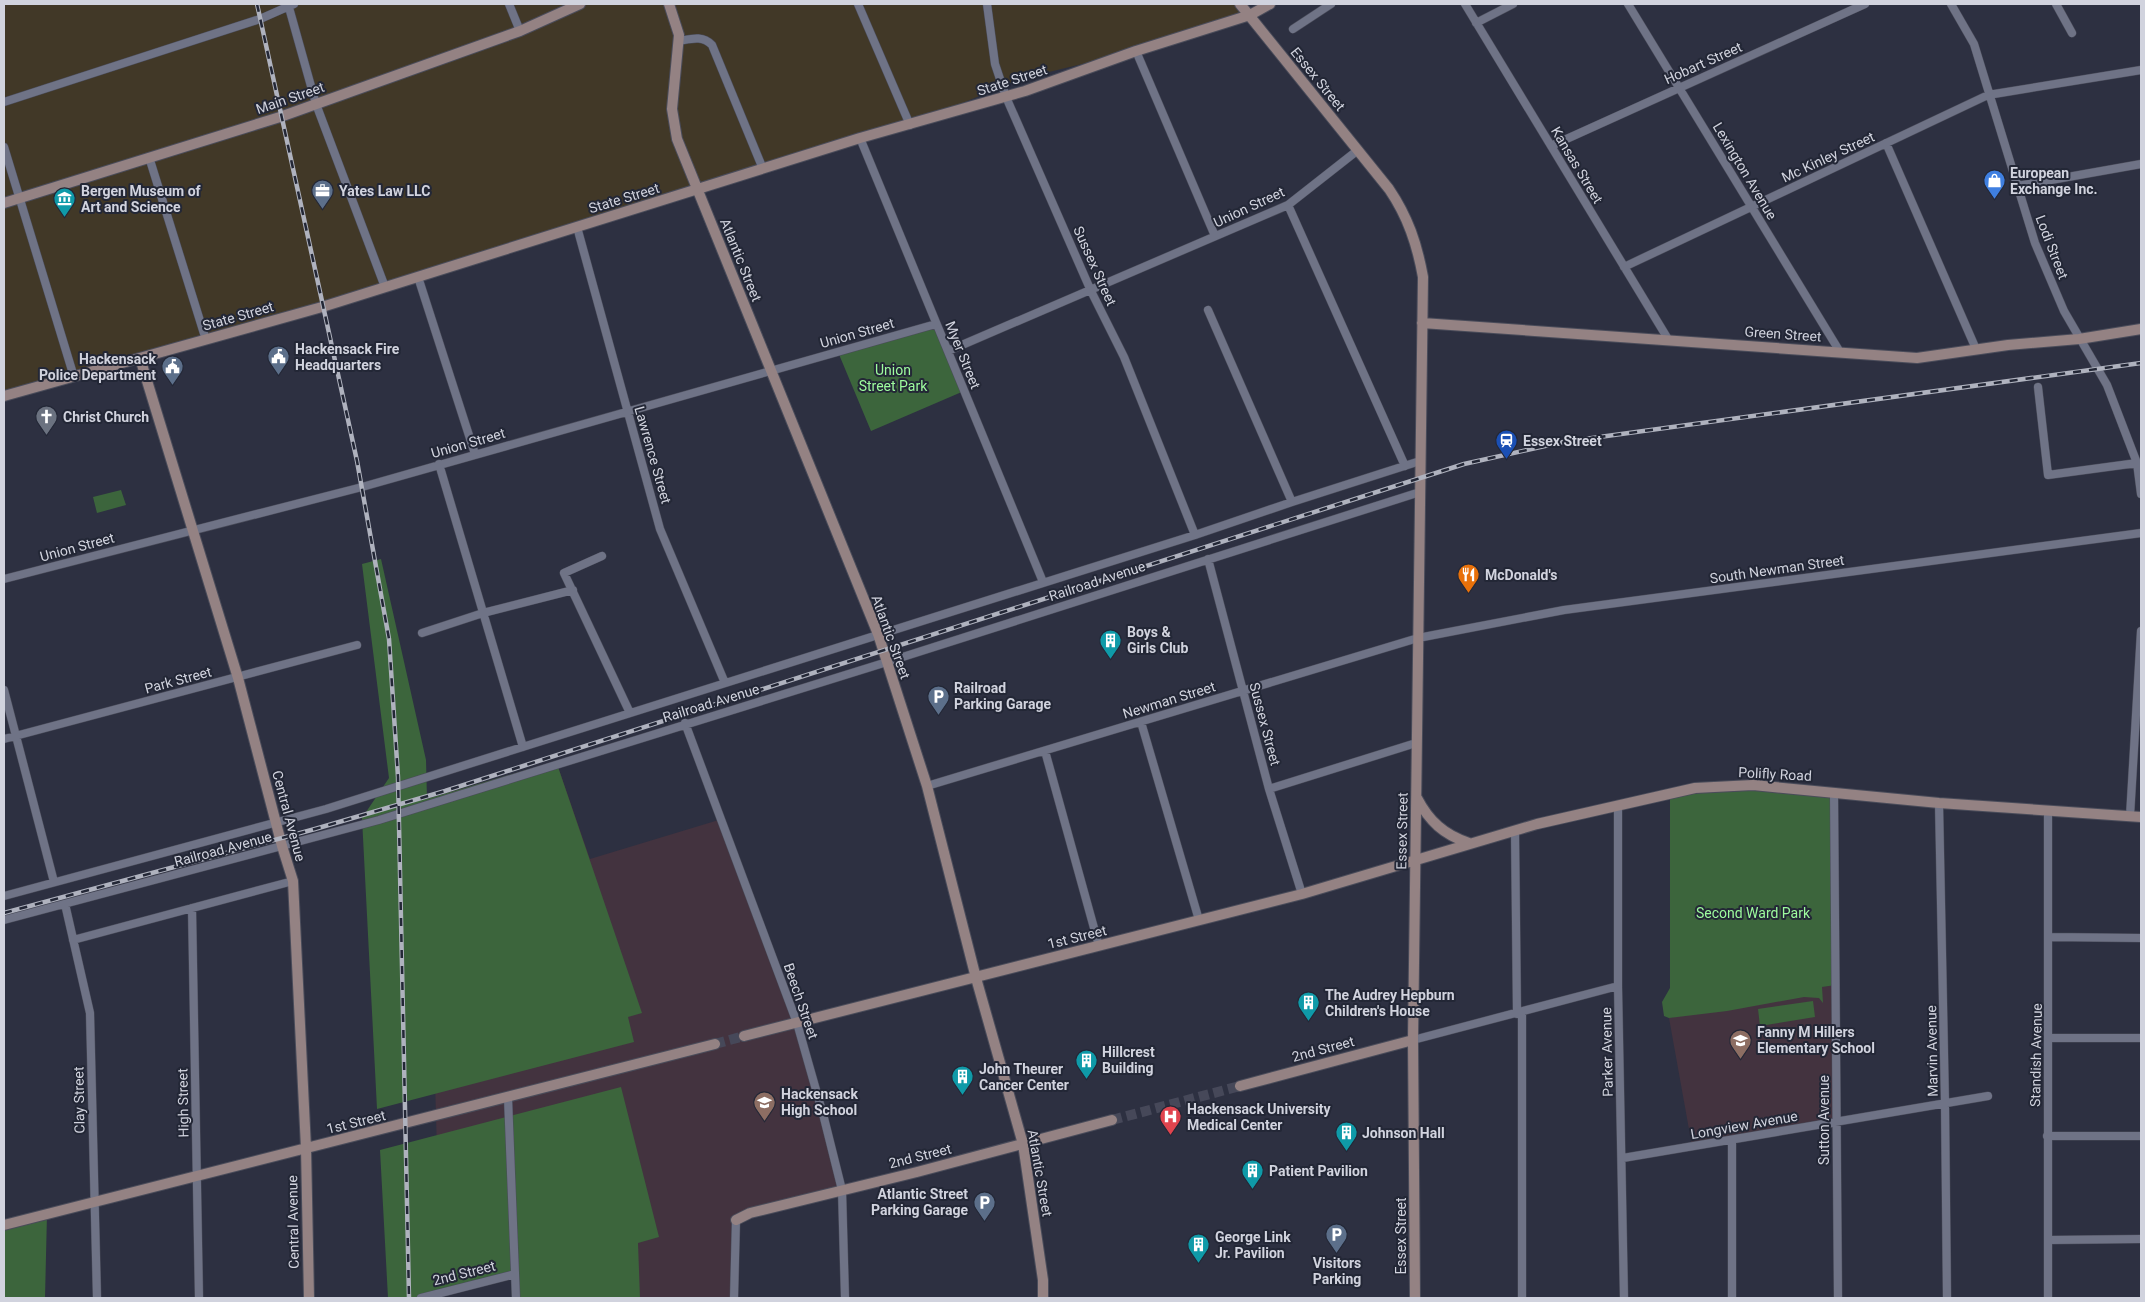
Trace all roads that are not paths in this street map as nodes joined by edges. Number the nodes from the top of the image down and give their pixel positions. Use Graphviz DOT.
graph roads {
  1 [pos="290,4"];
  2 [pos="509,4"];
  3 [pos="580,4"];
  4 [pos="669,4"];
  5 [pos="858,4"];
  6 [pos="987,4"];
  7 [pos="1240,4"];
  8 [pos="1270,4"];
  9 [pos="1331,4"];
  10 [pos="1465,4"];
  11 [pos="1513,4"];
  12 [pos="1628,4"];
  13 [pos="1865,4"];
  14 [pos="1951,4"];
  15 [pos="2056,4"];
  16 [pos="1250,15"];
  17 [pos="1476,23"];
  18 [pos="1293,30"];
  19 [pos="520,31"];
  20 [pos="2072,33"];
  21 [pos="679,41"];
  22 [pos="1136,51"];
  23 [pos="2141,70"];
  24 [pos="1679,88"];
  25 [pos="1988,95"];
  26 [pos="1006,96"];
  27 [pos="4,102"];
  28 [pos="316,104"];
  29 [pos="910,125"];
  30 [pos="860,138"];
  31 [pos="1886,143"];
  32 [pos="1551,146"];
  33 [pos="4,147"];
  34 [pos="1358,150"];
  35 [pos="149,157"];
  36 [pos="2141,164"];
  37 [pos="763,169"];
  38 [pos="2017,186"];
  39 [pos="698,189"];
  40 [pos="19,198"];
  41 [pos="4,203"];
  42 [pos="1288,205"];
  43 [pos="1752,207"];
  44 [pos="577,227"];
  45 [pos="1215,236"];
  46 [pos="1624,267"];
  47 [pos="418,277"];
  48 [pos="386,287"];
  49 [pos="1091,291"];
  50 [pos="1208,310"];
  51 [pos="1422,323"];
  52 [pos="936,324"];
  53 [pos="2141,329"];
  54 [pos="2080,338"];
  55 [pos="1668,339"];
  56 [pos="206,340"];
  57 [pos="1976,349"];
  58 [pos="948,351"];
  59 [pos="1840,352"];
  60 [pos="140,358"];
  61 [pos="770,371"];
  62 [pos="74,377"];
  63 [pos="2038,387"];
  64 [pos="4,396"];
  65 [pos="628,411"];
  66 [pos="475,454"];
  67 [pos="1420,461"];
  68 [pos="2137,463"];
  69 [pos="439,464"];
  70 [pos="1405,466"];
  71 [pos="1420,492"];
  72 [pos="2141,494"];
  73 [pos="1292,502"];
  74 [pos="192,530"];
  75 [pos="2141,533"];
  76 [pos="1195,535"];
  77 [pos="602,556"];
  78 [pos="1208,559"];
  79 [pos="4,579"];
  80 [pos="1043,582"];
  81 [pos="573,590"];
  82 [pos="483,613"];
  83 [pos="2141,631"];
  84 [pos="422,633"];
  85 [pos="878,634"];
  86 [pos="1418,638"];
  87 [pos="358,645"];
  88 [pos="2141,657"];
  89 [pos="887,662"];
  90 [pos="238,678"];
  91 [pos="725,683"];
  92 [pos="4,690"];
  93 [pos="1243,691"];
  94 [pos="630,713"];
  95 [pos="1141,722"];
  96 [pos="685,724"];
  97 [pos="15,736"];
  98 [pos="4,739"];
  99 [pos="1416,743"];
  100 [pos="523,747"];
  101 [pos="1045,751"];
  102 [pos="927,786"];
  103 [pos="1269,789"];
  104 [pos="1834,792"];
  105 [pos="1416,797"];
  106 [pos="1939,803"];
  107 [pos="1618,805"];
  108 [pos="2048,811"];
  109 [pos="2130,816"];
  110 [pos="2141,817"];
  111 [pos="276,822"];
  112 [pos="1515,830"];
  113 [pos="1468,843"];
  114 [pos="282,846"];
  115 [pos="1415,859"];
  116 [pos="293,881"];
  117 [pos="54,882"];
  118 [pos="1302,894"];
  119 [pos="4,896"];
  120 [pos="65,904"];
  121 [pos="192,908"];
  122 [pos="4,920"];
  123 [pos="1199,920"];
  124 [pos="2049,938"];
  125 [pos="2141,938"];
  126 [pos="73,940"];
  127 [pos="1099,946"];
  128 [pos="976,978"];
  129 [pos="1618,986"];
  130 [pos="1519,1013"];
  131 [pos="797,1023"];
  132 [pos="744,1036"];
  133 [pos="2049,1038"];
  134 [pos="2141,1038"];
  135 [pos="1413,1040"];
  136 [pos="715,1044"];
  137 [pos="1240,1086"];
  138 [pos="1988,1096"];
  139 [pos="508,1098"];
  140 [pos="1945,1103"];
  141 [pos="1112,1120"];
  142 [pos="1837,1122"];
  143 [pos="2047,1136"];
  144 [pos="2141,1136"];
  145 [pos="1732,1140"];
  146 [pos="1024,1144"];
  147 [pos="306,1148"];
  148 [pos="1623,1158"];
  149 [pos="197,1176"];
  150 [pos="842,1190"];
  151 [pos="94,1202"];
  152 [pos="736,1220"];
  153 [pos="4,1225"];
  154 [pos="2141,1239"];
  155 [pos="2049,1240"];
  156 [pos="515,1274"];
  157 [pos="97,1298"];
  158 [pos="199,1298"];
  159 [pos="309,1298"];
  160 [pos="421,1298"];
  161 [pos="516,1298"];
  162 [pos="734,1298"];
  163 [pos="845,1298"];
  164 [pos="1043,1298"];
  165 [pos="1415,1298"];
  166 [pos="1522,1298"];
  167 [pos="1624,1298"];
  168 [pos="1732,1298"];
  169 [pos="1838,1298"];
  170 [pos="1947,1298"];
  171 [pos="2048,1298"];
  1 -- 27 [label="street"];
  1 -- 28 [label="street"];
  2 -- 19 [label="street"];
  3 -- 19 [label="street, Main Street"];
  4 -- 21 [label="street, Atlantic Street"];
  5 -- 29 [label="street"];
  6 -- 26 [label="street, Sussex Street"];
  7 -- 16 [label="street, Essex Street"];
  8 -- 16 [label="street, State Street"];
  9 -- 18 [label="street"];
  10 -- 17 [label="street, Kansas Street"];
  11 -- 17 [label="street"];
  12 -- 24 [label="street, Lexington Avenue"];
  13 -- 24 [label="street, Hobart Street"];
  14 -- 25 [label="street, Lodi Street"];
  15 -- 20 [label="street"];
  16 -- 22 [label="street, State Street"];
  16 -- 34 [label="street, Essex Street"];
  17 -- 32 [label="street, Kansas Street"];
  19 -- 28 [label="street, Main Street"];
  21 -- 37 [label="street"];
  21 -- 39 [label="street, Atlantic Street"];
  22 -- 26 [label="street, State Street"];
  22 -- 45 [label="street"];
  23 -- 25 [label="street, Mc Kinley Street"];
  24 -- 32 [label="street, Hobart Street"];
  24 -- 43 [label="street, Lexington Avenue"];
  25 -- 31 [label="street, Mc Kinley Street"];
  25 -- 38 [label="street, Lodi Street"];
  26 -- 29 [label="street, State Street"];
  26 -- 49 [label="street, Sussex Street"];
  28 -- 35 [label="street, Main Street"];
  28 -- 48 [label="street"];
  29 -- 30 [label="street, State Street"];
  30 -- 37 [label="street, State Street"];
  30 -- 52 [label="street, Myer Street"];
  31 -- 43 [label="street, Mc Kinley Street"];
  31 -- 57 [label="street"];
  32 -- 46 [label="street, Kansas Street"];
  33 -- 40 [label="street"];
  34 -- 42 [label="street, Union Street"];
  34 -- 51 [label="street, Essex Street"];
  35 -- 40 [label="street, Main Street"];
  35 -- 56 [label="street"];
  36 -- 38 [label="street"];
  37 -- 39 [label="street, State Street"];
  38 -- 54 [label="street, Lodi Street"];
  39 -- 44 [label="street, State Street"];
  39 -- 61 [label="street, Atlantic Street"];
  40 -- 41 [label="street, Main Street"];
  40 -- 62 [label="street"];
  42 -- 45 [label="street, Union Street"];
  42 -- 70 [label="street"];
  43 -- 46 [label="street, Mc Kinley Street"];
  43 -- 59 [label="street, Lexington Avenue"];
  44 -- 47 [label="street, State Street"];
  44 -- 65 [label="street, Lawrence Street"];
  45 -- 49 [label="street, Union Street"];
  46 -- 55 [label="street, Kansas Street"];
  47 -- 48 [label="street, State Street"];
  47 -- 66 [label="street"];
  48 -- 56 [label="street, State Street"];
  49 -- 58 [label="street, Union Street"];
  49 -- 76 [label="street, Sussex Street"];
  50 -- 73 [label="street"];
  51 -- 55 [label="street, Green Street"];
  51 -- 67 [label="street, Essex Street"];
  52 -- 58 [label="street, Myer Street"];
  52 -- 61 [label="street, Union Street"];
  53 -- 54 [label="street, Green Street"];
  54 -- 57 [label="street, Green Street"];
  54 -- 68 [label="street, Lodi Street"];
  55 -- 59 [label="street, Green Street"];
  56 -- 60 [label="street, State Street"];
  57 -- 59 [label="street, Green Street"];
  58 -- 80 [label="street, Myer Street"];
  60 -- 62 [label="street, State Street"];
  60 -- 74 [label="street, Central Avenue"];
  61 -- 65 [label="street, Union Street"];
  61 -- 85 [label="street, Atlantic Street"];
  62 -- 64 [label="street, State Street"];
  63 -- 68 [label="street"];
  65 -- 66 [label="street, Union Street"];
  65 -- 91 [label="street, Lawrence Street"];
  66 -- 69 [label="street, Union Street"];
  67 -- 70 [label="street, Railroad Avenue"];
  67 -- 71 [label="street, Essex Street"];
  68 -- 72 [label="street, Lodi Street"];
  69 -- 74 [label="street, Union Street"];
  69 -- 82 [label="street"];
  70 -- 73 [label="street, Railroad Avenue"];
  71 -- 78 [label="street, Railroad Avenue"];
  71 -- 86 [label="street, Essex Street"];
  73 -- 76 [label="street, Railroad Avenue"];
  74 -- 79 [label="street, Union Street"];
  74 -- 90 [label="street, Central Avenue"];
  75 -- 86 [label="street, South Newman Street"];
  76 -- 80 [label="street, Railroad Avenue"];
  77 -- 81 [label="street"];
  78 -- 89 [label="street, Railroad Avenue"];
  78 -- 93 [label="street, Sussex Street"];
  80 -- 85 [label="street, Railroad Avenue"];
  81 -- 82 [label="street"];
  81 -- 94 [label="street"];
  82 -- 84 [label="street"];
  82 -- 100 [label="street"];
  83 -- 88 [label="street"];
  85 -- 89 [label="street, Atlantic Street"];
  85 -- 91 [label="street, Railroad Avenue"];
  86 -- 93 [label="street, Newman Street"];
  86 -- 99 [label="street, Essex Street"];
  87 -- 90 [label="street, Park Street"];
  88 -- 109 [label="street"];
  89 -- 96 [label="street, Railroad Avenue"];
  89 -- 102 [label="street, Atlantic Street"];
  90 -- 97 [label="street, Park Street"];
  90 -- 111 [label="street, Central Avenue"];
  91 -- 94 [label="street, Railroad Avenue"];
  92 -- 97 [label="street"];
  93 -- 95 [label="street, Newman Street"];
  93 -- 103 [label="street, Sussex Street"];
  94 -- 100 [label="street, Railroad Avenue"];
  95 -- 101 [label="street, Newman Street"];
  95 -- 123 [label="street"];
  96 -- 114 [label="street, Railroad Avenue"];
  96 -- 131 [label="street, Beech Street"];
  97 -- 98 [label="street, Park Street"];
  97 -- 117 [label="street"];
  99 -- 103 [label="street"];
  99 -- 105 [label="street, Essex Street"];
  100 -- 111 [label="street, Railroad Avenue"];
  101 -- 102 [label="street, Newman Street"];
  101 -- 127 [label="street"];
  102 -- 128 [label="street, Atlantic Street"];
  103 -- 118 [label="street, Sussex Street"];
  104 -- 106 [label="street, Polifly Road"];
  104 -- 107 [label="street, Polifly Road"];
  104 -- 142 [label="street, Sutton Avenue"];
  105 -- 113 [label="street"];
  105 -- 115 [label="street, Essex Street"];
  106 -- 108 [label="street, Polifly Road"];
  106 -- 140 [label="street, Marvin Avenue"];
  107 -- 112 [label="street, Polifly Road"];
  107 -- 129 [label="street, Parker Avenue"];
  108 -- 109 [label="street, Polifly Road"];
  108 -- 124 [label="street, Standish Avenue"];
  109 -- 110 [label="street, Polifly Road"];
  111 -- 114 [label="street, Central Avenue"];
  111 -- 117 [label="street, Railroad Avenue"];
  112 -- 113 [label="street, Polifly Road"];
  112 -- 130 [label="street"];
  113 -- 115 [label="street, Polifly Road"];
  114 -- 116 [label="street, Central Avenue"];
  114 -- 120 [label="street, Railroad Avenue"];
  115 -- 118 [label="street, 1st Street"];
  115 -- 135 [label="street, Essex Street"];
  116 -- 121 [label="street"];
  116 -- 147 [label="street, Central Avenue"];
  117 -- 119 [label="street, Railroad Avenue"];
  118 -- 123 [label="street, 1st Street"];
  120 -- 122 [label="street, Railroad Avenue"];
  120 -- 126 [label="street, Clay Street"];
  121 -- 126 [label="street"];
  121 -- 149 [label="street, High Street"];
  123 -- 127 [label="street, 1st Street"];
  124 -- 125 [label="street"];
  124 -- 133 [label="street, Standish Avenue"];
  126 -- 151 [label="street, Clay Street"];
  127 -- 128 [label="street, 1st Street"];
  128 -- 131 [label="street, 1st Street"];
  128 -- 146 [label="street, Atlantic Street"];
  129 -- 130 [label="street"];
  129 -- 148 [label="street, Parker Avenue"];
  130 -- 135 [label="street"];
  130 -- 166 [label="street"];
  131 -- 132 [label="street, 1st Street"];
  131 -- 150 [label="street, Beech Street"];
  133 -- 134 [label="street"];
  133 -- 143 [label="street, Standish Avenue"];
  135 -- 137 [label="street, 2nd Street"];
  135 -- 165 [label="street, Essex Street"];
  136 -- 139 [label="street, 1st Street"];
  138 -- 140 [label="street, Longview Avenue"];
  139 -- 147 [label="street, 1st Street"];
  139 -- 156 [label="street"];
  140 -- 142 [label="street, Longview Avenue"];
  140 -- 170 [label="street, Marvin Avenue"];
  141 -- 146 [label="street, 2nd Street"];
  142 -- 145 [label="street, Longview Avenue"];
  142 -- 169 [label="street, Sutton Avenue"];
  143 -- 144 [label="street"];
  143 -- 155 [label="street, Standish Avenue"];
  145 -- 148 [label="street, Longview Avenue"];
  145 -- 168 [label="street"];
  146 -- 150 [label="street, 2nd Street"];
  146 -- 164 [label="street, Atlantic Street"];
  147 -- 149 [label="street, 1st Street"];
  147 -- 159 [label="street, Central Avenue"];
  148 -- 167 [label="street, Parker Avenue"];
  149 -- 151 [label="street, 1st Street"];
  149 -- 158 [label="street, High Street"];
  150 -- 152 [label="street, 2nd Street"];
  150 -- 163 [label="street, Beech Street"];
  151 -- 153 [label="street, 1st Street"];
  151 -- 157 [label="street, Clay Street"];
  152 -- 162 [label="street"];
  154 -- 155 [label="street"];
  155 -- 171 [label="street, Standish Avenue"];
  156 -- 160 [label="street, 2nd Street"];
  156 -- 161 [label="street"];
}
